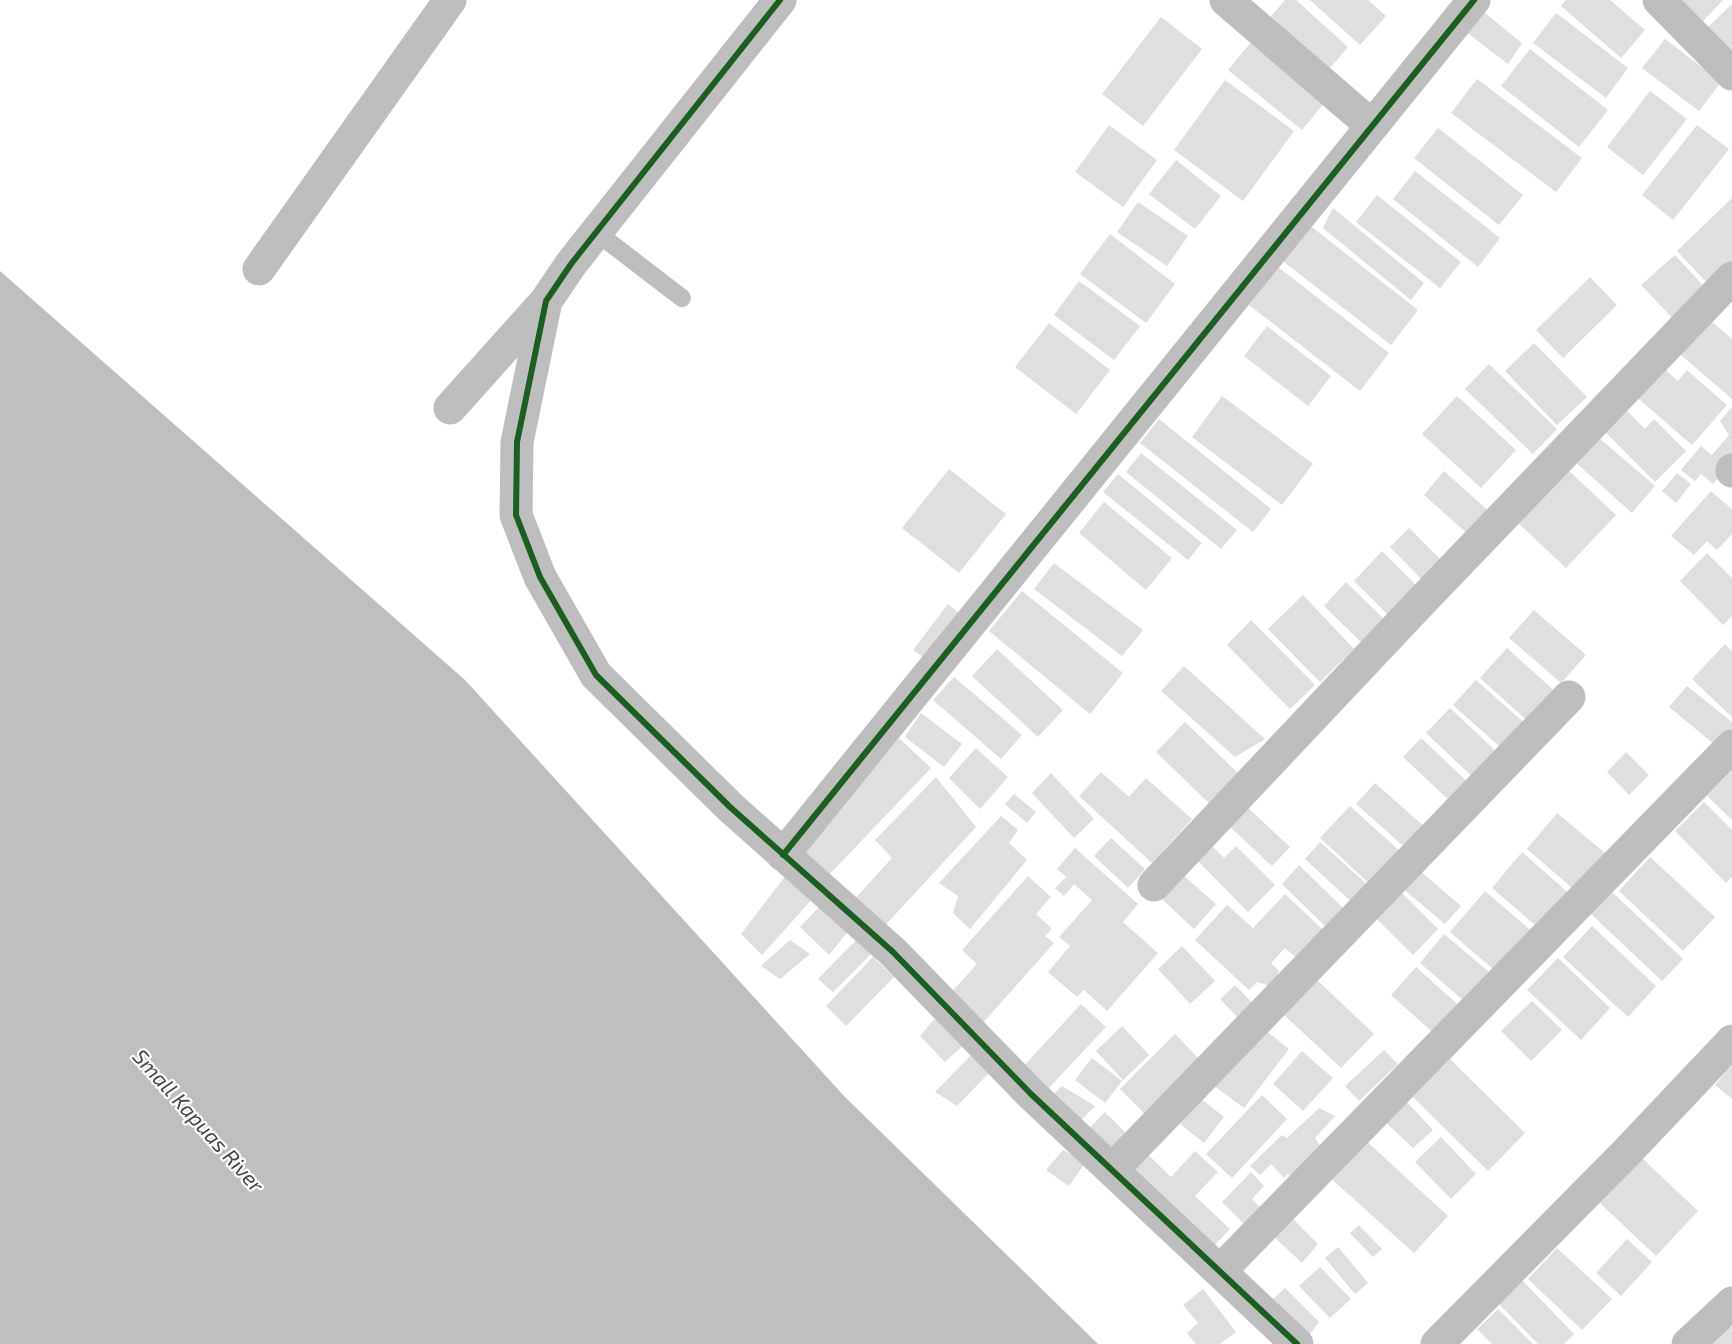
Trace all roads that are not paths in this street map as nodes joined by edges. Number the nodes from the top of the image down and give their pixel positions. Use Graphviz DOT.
graph roads {
  1 [pos="450,0"];
  2 [pos="780,0"];
  3 [pos="1226,0"];
  4 [pos="1474,0"];
  5 [pos="1659,0"];
  6 [pos="1732,74"];
  7 [pos="1371,126"];
  8 [pos="596,232"];
  9 [pos="258,269"];
  10 [pos="1732,278"];
  11 [pos="682,298"];
  12 [pos="546,301"];
  13 [pos="450,408"];
  14 [pos="1569,697"];
  15 [pos="1732,746"];
  16 [pos="783,855"];
  17 [pos="1154,885"];
  18 [pos="1732,1041"];
  19 [pos="1112,1170"];
  20 [pos="1220,1271"];
  21 [pos="1732,1303"];
  22 [pos="1297,1344"];
  23 [pos="1437,1344"];
  24 [pos="1688,1344"];
  1 -- 9 [label="street"];
  2 -- 8 [label="street"];
  3 -- 7 [label="street"];
  4 -- 7 [label="street"];
  5 -- 6 [label="street"];
  7 -- 16 [label="street"];
  8 -- 11 [label="lane"];
  8 -- 12 [label="street"];
  10 -- 17 [label="street"];
  12 -- 13 [label="street"];
  12 -- 16 [label="street"];
  14 -- 19 [label="street"];
  15 -- 20 [label="street"];
  16 -- 19 [label="street"];
  18 -- 23 [label="street"];
  19 -- 20 [label="street"];
  20 -- 22 [label="street"];
  21 -- 24 [label="street"];
}
